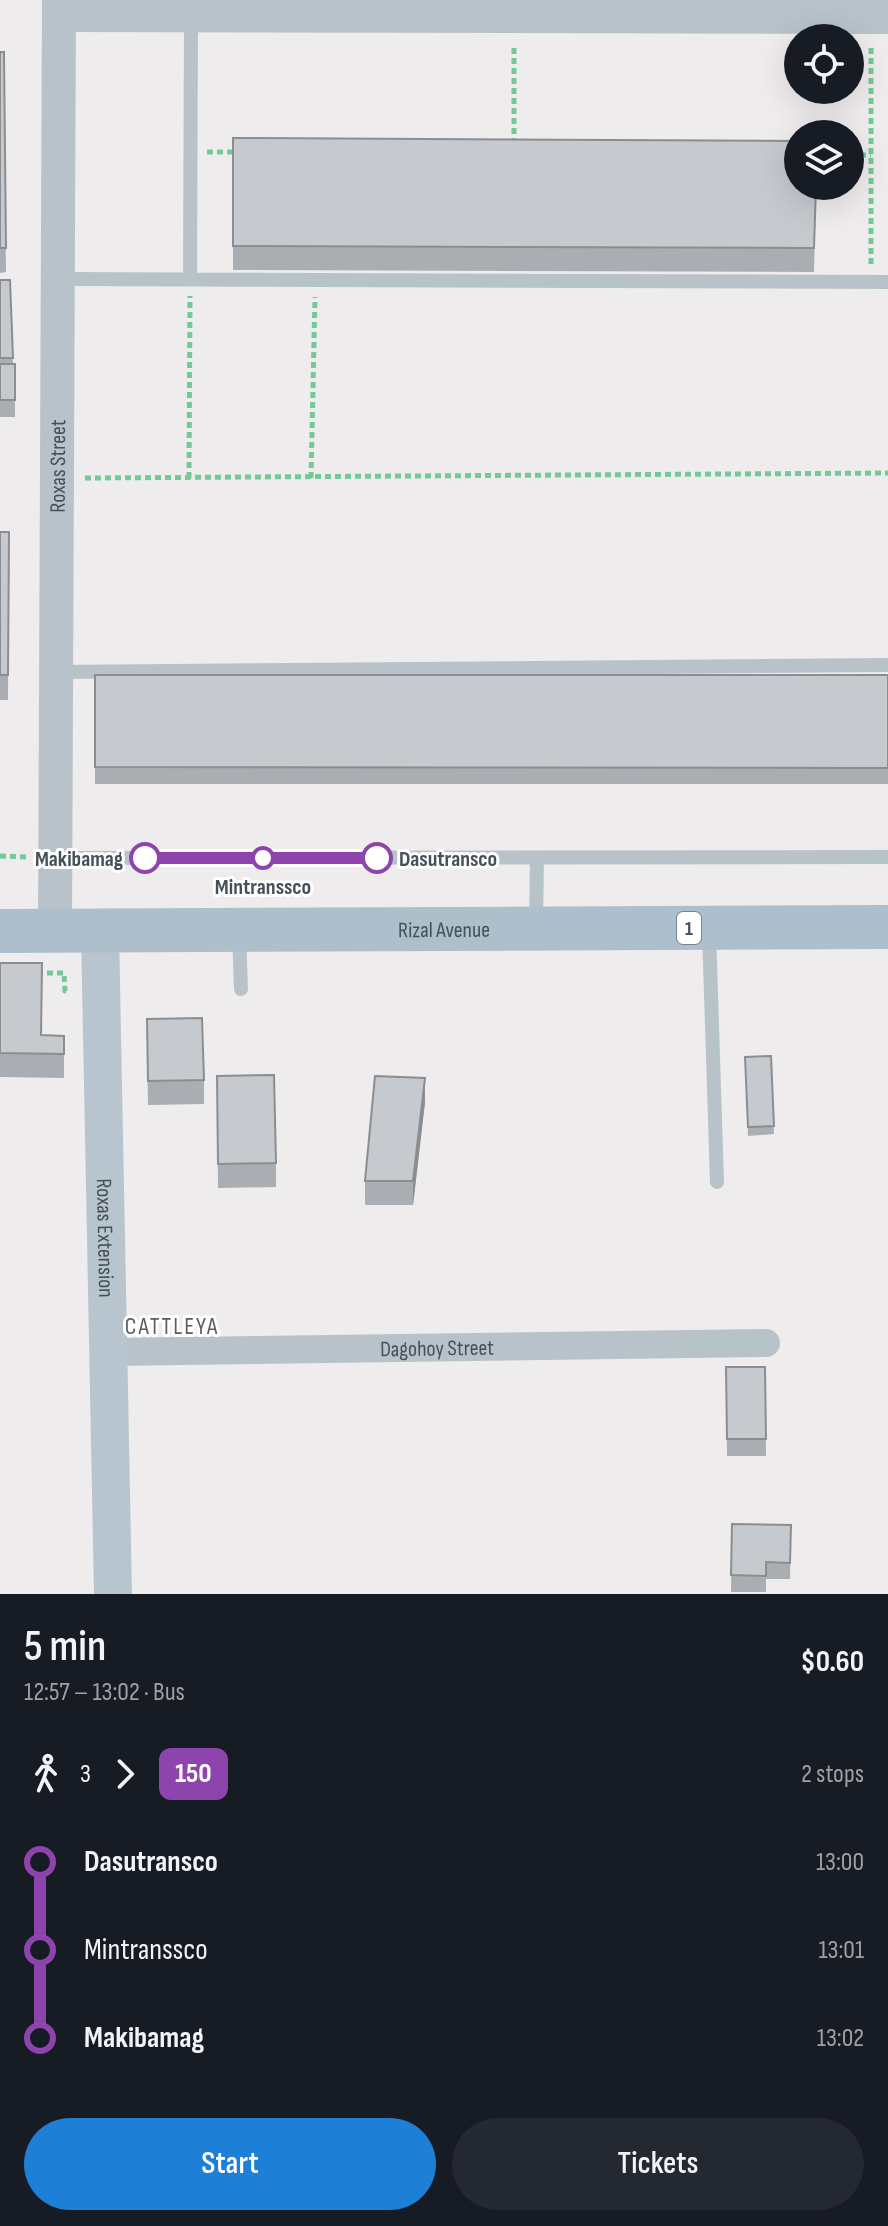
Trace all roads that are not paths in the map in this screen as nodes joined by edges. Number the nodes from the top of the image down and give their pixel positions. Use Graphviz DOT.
graph roads {
  1 [pos="59,8"];
  2 [pos="384,8"];
  3 [pos="191,16"];
  4 [pos="879,17"];
  5 [pos="58,279"];
  6 [pos="190,279"];
  7 [pos="888,282"];
  8 [pos="888,665"];
  9 [pos="56,672"];
  10 [pos="888,857"];
  11 [pos="55,858"];
  12 [pos="537,858"];
  13 [pos="888,927"];
  14 [pos="708,928"];
  15 [pos="536,929"];
  16 [pos="0,931"];
  17 [pos="238,931"];
  18 [pos="55,932"];
  19 [pos="100,932"];
  20 [pos="241,989"];
  21 [pos="717,1182"];
  22 [pos="766,1343"];
  23 [pos="109,1352"];
  24 [pos="113,1594"];
  1 -- 3 [label="street"];
  1 -- 5 [label="street, Roxas Street"];
  2 -- 3 [label="street"];
  2 -- 4 [label="street"];
  3 -- 6 [label="lane"];
  5 -- 6 [label="lane"];
  5 -- 9 [label="street, Roxas Street"];
  6 -- 7 [label="lane"];
  8 -- 9 [label="lane"];
  9 -- 11 [label="street, Roxas Street"];
  10 -- 12 [label="lane"];
  11 -- 12 [label="lane"];
  11 -- 18 [label="street, Roxas Street"];
  12 -- 15 [label="lane"];
  13 -- 14 [label="main road, Rizal Avenue / 1"];
  14 -- 15 [label="main road, Rizal Avenue / 1"];
  14 -- 21 [label="lane"];
  15 -- 17 [label="main road, Rizal Avenue / 1"];
  16 -- 18 [label="main road, Rizal Avenue / 1"];
  17 -- 19 [label="main road, Rizal Avenue / 1"];
  17 -- 20 [label="lane"];
  18 -- 19 [label="main road, Rizal Avenue / 1"];
  19 -- 23 [label="main road, Roxas Extension"];
  22 -- 23 [label="street, Dagohoy Street"];
  23 -- 24 [label="main road, Roxas Extension"];
}
